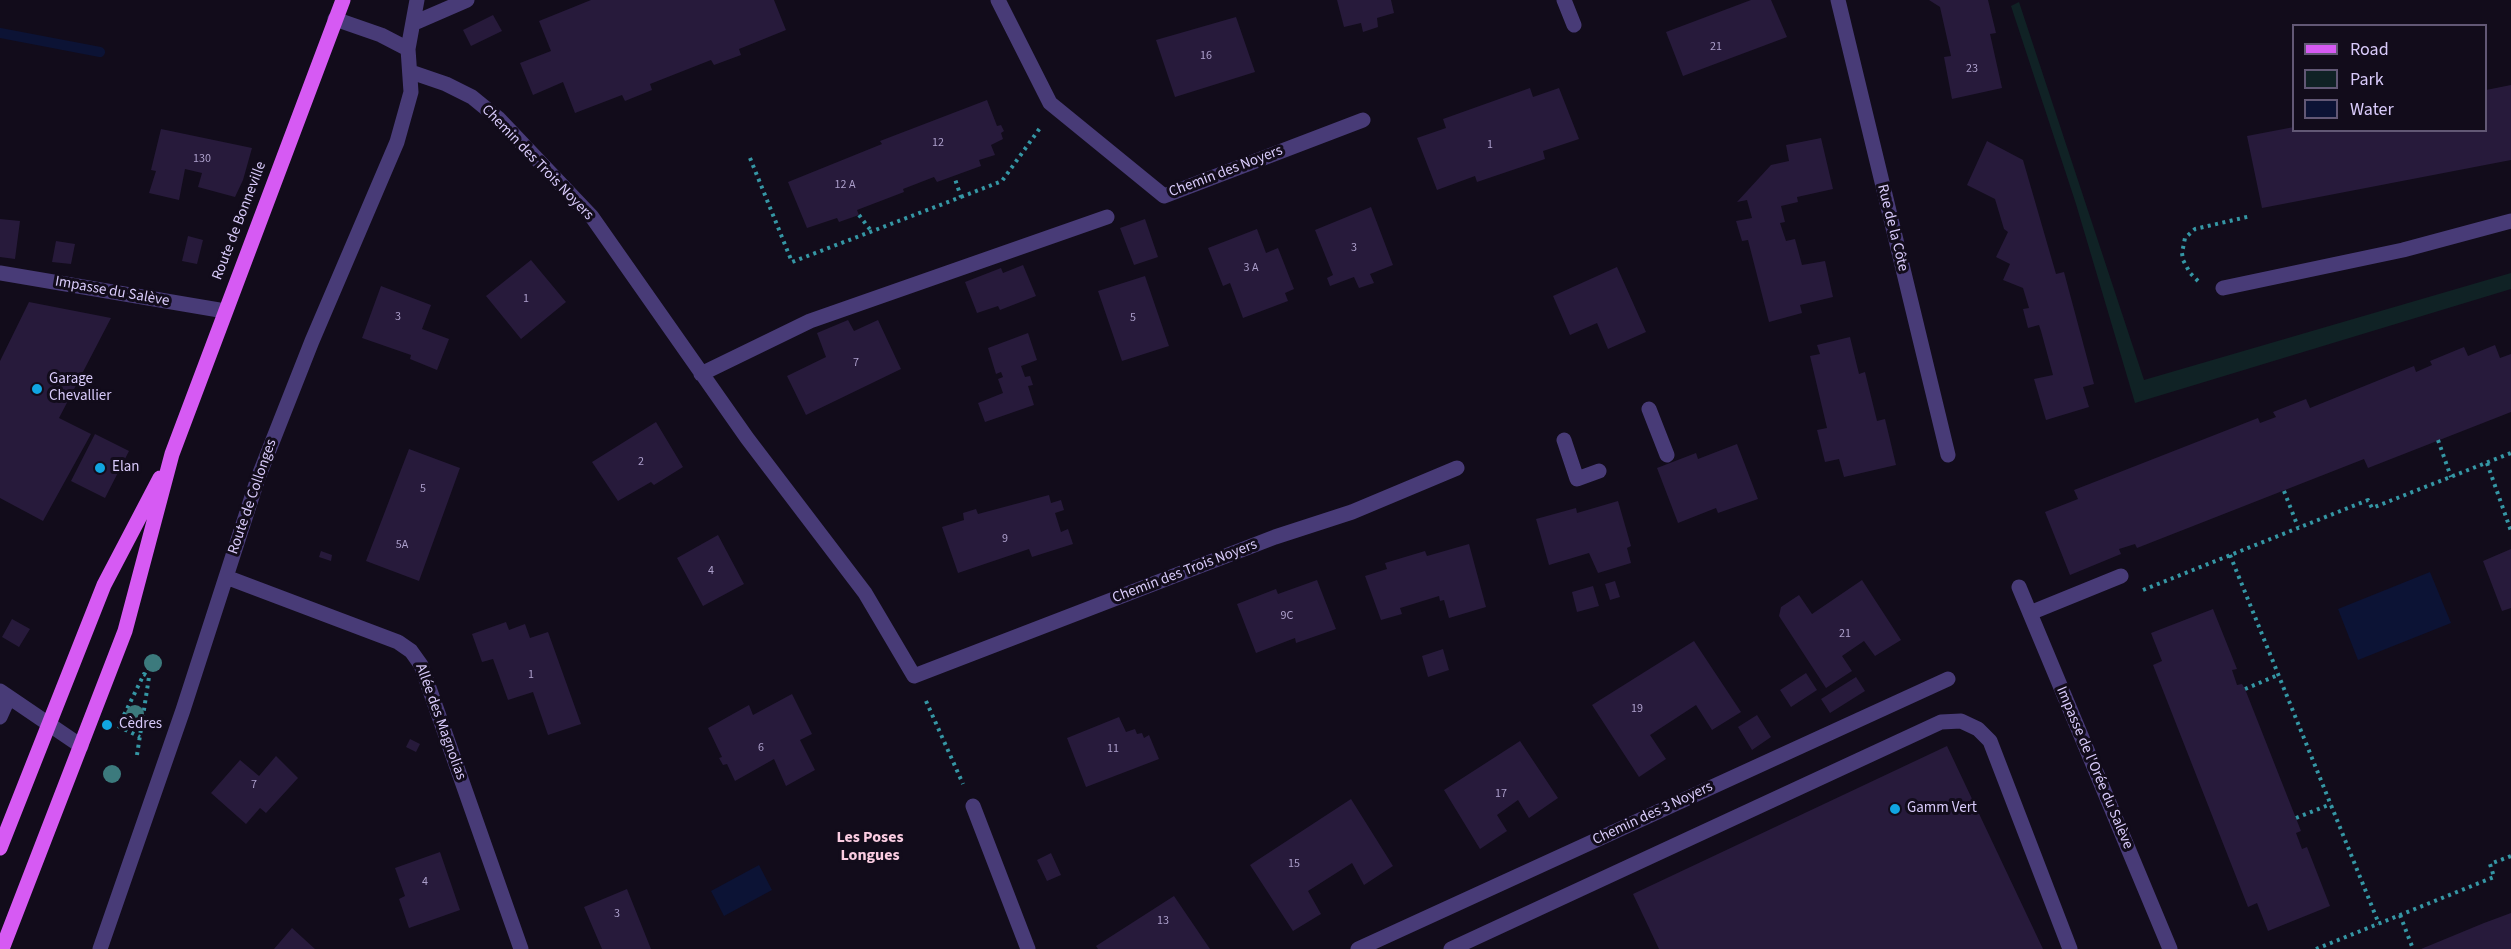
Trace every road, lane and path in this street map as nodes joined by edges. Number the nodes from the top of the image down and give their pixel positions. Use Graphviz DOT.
graph roads {
  1 [pos="343,0"];
  2 [pos="417,0"];
  3 [pos="466,0"];
  4 [pos="998,0"];
  5 [pos="1564,0"];
  6 [pos="1838,0"];
  7 [pos="336,19"];
  8 [pos="414,23"];
  9 [pos="1574,25"];
  10 [pos="408,49"];
  11 [pos="411,72"];
  12 [pos="1363,120"];
  13 [pos="1044,122"];
  14 [pos="750,158"];
  15 [pos="955,178"];
  16 [pos="961,197"];
  17 [pos="859,215"];
  18 [pos="2251,216"];
  19 [pos="1107,217"];
  20 [pos="2511,221"];
  21 [pos="872,231"];
  22 [pos="0,273"];
  23 [pos="2223,288"];
  24 [pos="225,311"];
  25 [pos="701,374"];
  26 [pos="1649,409"];
  27 [pos="1564,440"];
  28 [pos="2438,440"];
  29 [pos="2511,453"];
  30 [pos="172,454"];
  31 [pos="1667,455"];
  32 [pos="1948,455"];
  33 [pos="2487,463"];
  34 [pos="1457,468"];
  35 [pos="1599,471"];
  36 [pos="2451,477"];
  37 [pos="2284,491"];
  38 [pos="2298,527"];
  39 [pos="2511,531"];
  40 [pos="2230,555"];
  41 [pos="2121,576"];
  42 [pos="226,577"];
  43 [pos="2019,587"];
  44 [pos="2133,594"];
  45 [pos="2030,613"];
  46 [pos="2278,675"];
  47 [pos="914,676"];
  48 [pos="1948,679"];
  49 [pos="2245,688"];
  50 [pos="4,694"];
  51 [pos="93,715"];
  52 [pos="0,717"];
  53 [pos="49,725"];
  54 [pos="118,726"];
  55 [pos="140,737"];
  56 [pos="81,746"];
  57 [pos="137,757"];
  58 [pos="2331,804"];
  59 [pos="974,806"];
  60 [pos="2296,818"];
  61 [pos="0,848"];
  62 [pos="2511,856"];
  63 [pos="2400,915"];
  64 [pos="2379,924"];
  65 [pos="2,949"];
  66 [pos="100,949"];
  67 [pos="521,949"];
  68 [pos="1028,949"];
  69 [pos="1358,949"];
  70 [pos="1451,949"];
  71 [pos="2070,949"];
  72 [pos="2170,949"];
  73 [pos="2316,949"];
  74 [pos="2413,949"];
  1 -- 7 [label="main road, Route de Bonneville"];
  2 -- 8 [label="street, Route de Collonges"];
  3 -- 8 [label="street"];
  4 -- 12 [label="street, Chemin des Noyers"];
  5 -- 9 [label="street"];
  6 -- 32 [label="street, Rue de la Côte"];
  7 -- 10 [label="street"];
  7 -- 24 [label="main road, Route de Bonneville"];
  8 -- 10 [label="street, Route de Collonges"];
  10 -- 11 [label="street, Route de Collonges"];
  11 -- 25 [label="street, Chemin des Trois Noyers"];
  11 -- 42 [label="street, Route de Collonges"];
  13 -- 16 [label="path"];
  14 -- 21 [label="path"];
  15 -- 16 [label="path"];
  16 -- 21 [label="path"];
  17 -- 21 [label="path"];
  18 -- 23 [label="path"];
  19 -- 25 [label="street"];
  20 -- 23 [label="street"];
  22 -- 24 [label="street, Impasse du Salève"];
  24 -- 30 [label="main road, Route de Bonneville"];
  25 -- 47 [label="street, Chemin des Trois Noyers"];
  26 -- 31 [label="street"];
  27 -- 35 [label="street"];
  28 -- 36 [label="path"];
  29 -- 33 [label="path"];
  30 -- 51 [label="main road, Route de Bonneville"];
  30 -- 53 [label="main road, Route de Bonneville"];
  33 -- 36 [label="path"];
  33 -- 39 [label="path"];
  34 -- 47 [label="street, Chemin des Trois Noyers"];
  36 -- 38 [label="path"];
  37 -- 38 [label="path"];
  38 -- 40 [label="path"];
  40 -- 44 [label="path"];
  40 -- 46 [label="path"];
  41 -- 45 [label="street"];
  42 -- 66 [label="street, Route de Collonges"];
  42 -- 67 [label="street, Allée des Magnolias"];
  43 -- 45 [label="street, Impasse de l'Orée du Salève"];
  45 -- 72 [label="street, Impasse de l'Orée du Salève"];
  46 -- 49 [label="path"];
  46 -- 58 [label="path"];
  47 -- 59 [label="path"];
  48 -- 69 [label="street, Chemin des 3 Noyers"];
  50 -- 52 [label="street"];
  50 -- 53 [label="street"];
  51 -- 54 [label="path"];
  51 -- 56 [label="main road, Route de Bonneville"];
  53 -- 56 [label="street"];
  53 -- 61 [label="main road, Route de Bonneville"];
  54 -- 55 [label="path"];
  54 -- 55 [label="path"];
  55 -- 57 [label="path"];
  56 -- 65 [label="main road, Route de Bonneville"];
  58 -- 60 [label="path"];
  58 -- 64 [label="path"];
  59 -- 68 [label="street"];
  62 -- 63 [label="path"];
  63 -- 64 [label="path"];
  63 -- 74 [label="path"];
  64 -- 73 [label="path"];
  70 -- 71 [label="street"];
}
